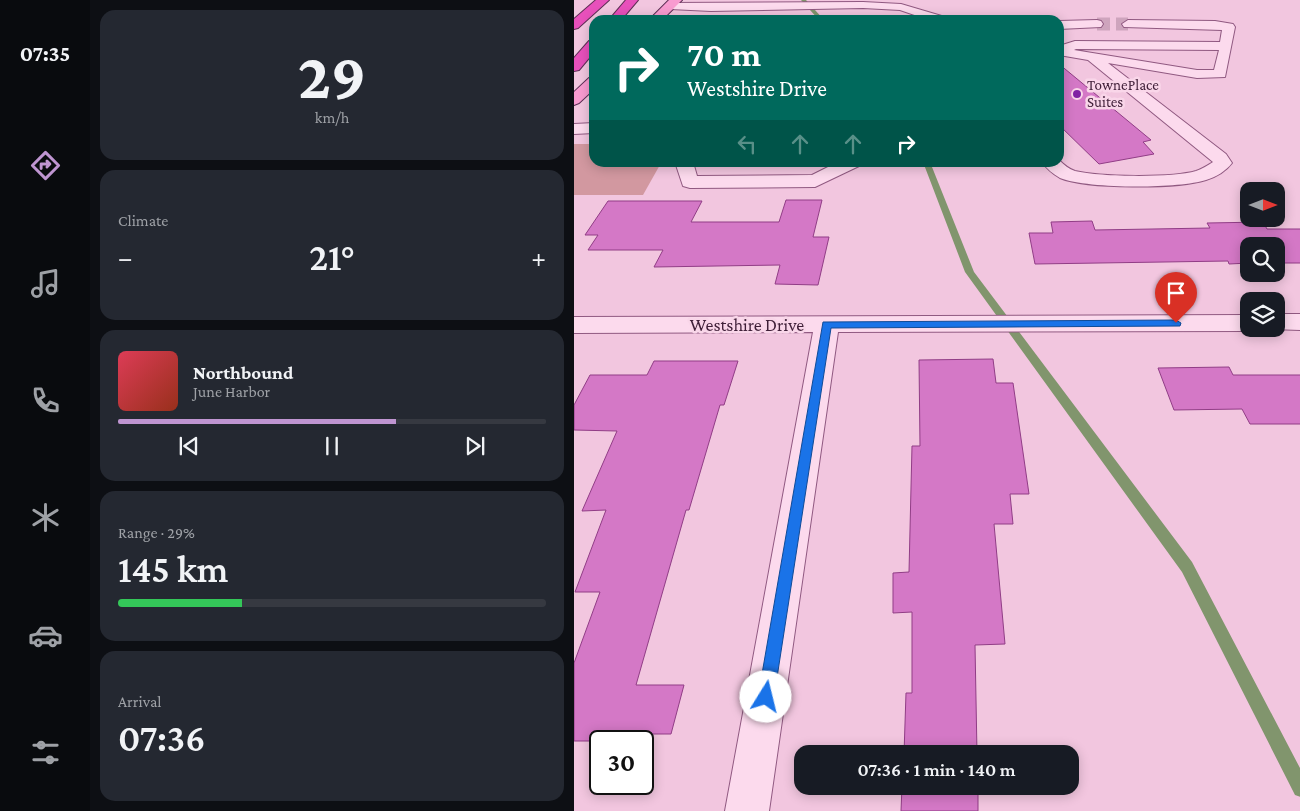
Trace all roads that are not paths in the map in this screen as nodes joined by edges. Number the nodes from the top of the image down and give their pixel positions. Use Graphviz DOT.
graph roads {
  1 [pos="603,0"];
  2 [pos="632,0"];
  3 [pos="673,3"];
  4 [pos="619,15"];
  5 [pos="661,15"];
  6 [pos="926,15"];
  7 [pos="1097,24"];
  8 [pos="1128,24"];
  9 [pos="574,25"];
  10 [pos="1064,25"];
  11 [pos="1226,46"];
  12 [pos="1064,48"];
  13 [pos="589,50"];
  14 [pos="1064,51"];
  15 [pos="1090,56"];
  16 [pos="574,67"];
  17 [pos="589,85"];
  18 [pos="574,100"];
  19 [pos="589,128"];
  20 [pos="574,129"];
  21 [pos="686,167"];
  22 [pos="843,167"];
  23 [pos="1058,167"];
  24 [pos="1285,322"];
  25 [pos="1300,322"];
  26 [pos="1240,323"];
  27 [pos="574,325"];
  28 [pos="827,325"];
  29 [pos="747,811"];
  1 -- 9 [label="highway"];
  2 -- 4 [label="highway"];
  3 -- 5 [label="main road"];
  3 -- 6 [label="street"];
  7 -- 10 [label="street"];
  8 -- 11 [label="street"];
  11 -- 12 [label="street"];
  11 -- 15 [label="street"];
  13 -- 16 [label="highway"];
  14 -- 15 [label="street"];
  15 -- 23 [label="street"];
  17 -- 18 [label="main road"];
  19 -- 20 [label="street"];
  21 -- 22 [label="street"];
  24 -- 25 [label="street"];
  26 -- 28 [label="street, Westshire Drive"];
  27 -- 28 [label="street, Westshire Drive"];
  28 -- 29 [label="street"];
}
